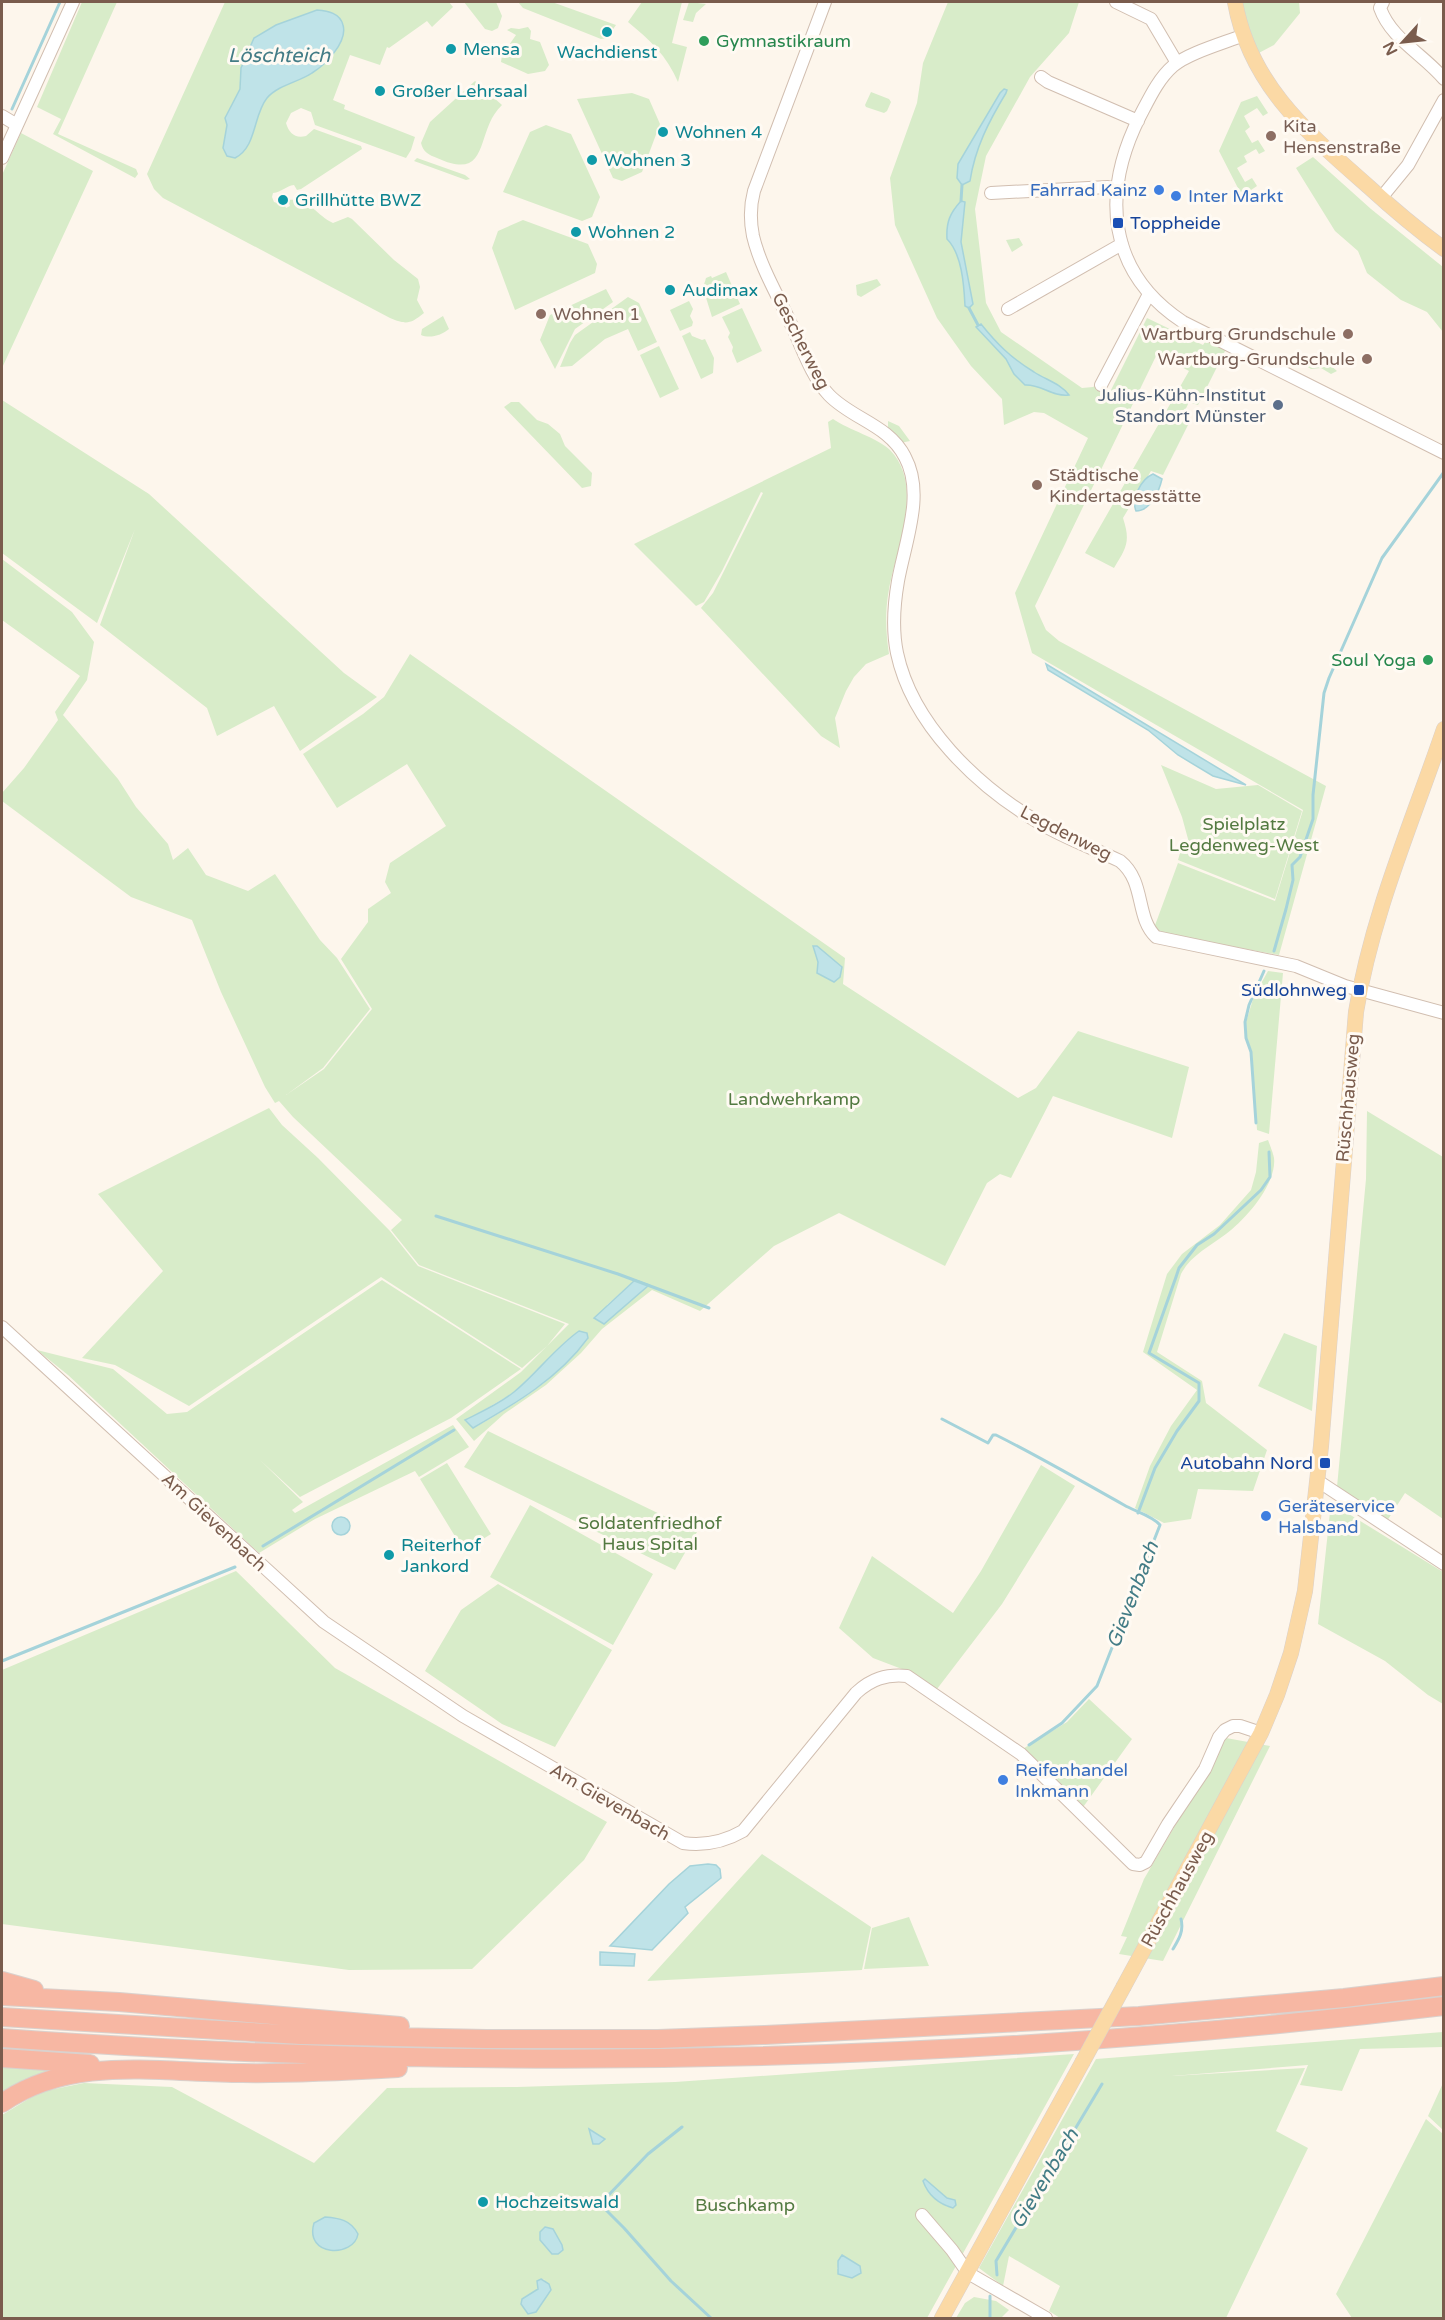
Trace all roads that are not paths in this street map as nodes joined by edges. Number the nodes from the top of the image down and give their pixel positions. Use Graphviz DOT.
graph roads {
  1 [pos="73,2"];
  2 [pos="825,2"];
  3 [pos="1116,2"];
  4 [pos="1235,2"];
  5 [pos="1383,2"];
  6 [pos="1244,35"];
  7 [pos="1177,63"];
  8 [pos="1041,77"];
  9 [pos="1443,79"];
  10 [pos="1443,100"];
  11 [pos="2,117"];
  12 [pos="1138,121"];
  13 [pos="17,125"];
  14 [pos="2,158"];
  15 [pos="1116,190"];
  16 [pos="991,193"];
  17 [pos="1381,198"];
  18 [pos="1122,244"];
  19 [pos="1443,249"];
  20 [pos="1149,294"];
  21 [pos="1008,309"];
  22 [pos="1101,385"];
  23 [pos="898,446"];
  24 [pos="1443,453"];
  25 [pos="1443,729"];
  26 [pos="1359,990"];
  27 [pos="1443,1013"];
  28 [pos="2,1327"];
  29 [pos="1318,1481"];
  30 [pos="1443,1564"];
  31 [pos="1261,1733"];
  32 [pos="2,1981"];
  33 [pos="1443,1986"];
  34 [pos="2,1996"];
  35 [pos="119,2002"];
  36 [pos="1443,2006"];
  37 [pos="2,2017"];
  38 [pos="2,2038"];
  39 [pos="487,2039"];
  40 [pos="2,2058"];
  41 [pos="499,2060"];
  42 [pos="140,2069"];
  43 [pos="2,2103"];
  44 [pos="922,2216"];
  45 [pos="968,2273"];
  46 [pos="942,2319"];
  47 [pos="1046,2319"];
  1 -- 13 [label="street"];
  2 -- 23 [label="street, Gescherweg"];
  3 -- 7 [label="street"];
  4 -- 6 [label="main road"];
  5 -- 9 [label="street"];
  6 -- 7 [label="street"];
  6 -- 17 [label="main road"];
  7 -- 12 [label="street"];
  8 -- 12 [label="street"];
  10 -- 17 [label="street"];
  11 -- 13 [label="street"];
  12 -- 15 [label="street"];
  13 -- 14 [label="street"];
  15 -- 16 [label="street"];
  15 -- 18 [label="street"];
  17 -- 19 [label="main road"];
  18 -- 20 [label="street"];
  18 -- 21 [label="street"];
  20 -- 22 [label="street"];
  20 -- 24 [label="street"];
  23 -- 26 [label="street, Legdenweg"];
  25 -- 26 [label="main road, Rüschhausweg"];
  26 -- 27 [label="street"];
  26 -- 29 [label="main road, Rüschhausweg"];
  28 -- 31 [label="street, Am Gievenbach"];
  29 -- 30 [label="street"];
  29 -- 31 [label="main road, Rüschhausweg"];
  31 -- 45 [label="main road, Rüschhausweg, bridge"];
  32 -- 35 [label="highway"];
  33 -- 39 [label="highway"];
  34 -- 35 [label="highway"];
  35 -- 39 [label="highway"];
  36 -- 41 [label="highway"];
  37 -- 39 [label="highway"];
  38 -- 41 [label="highway"];
  40 -- 42 [label="highway"];
  41 -- 42 [label="highway"];
  42 -- 43 [label="highway"];
  44 -- 45 [label="street"];
  45 -- 46 [label="main road, Rüschhausweg"];
  45 -- 47 [label="street"];
}
